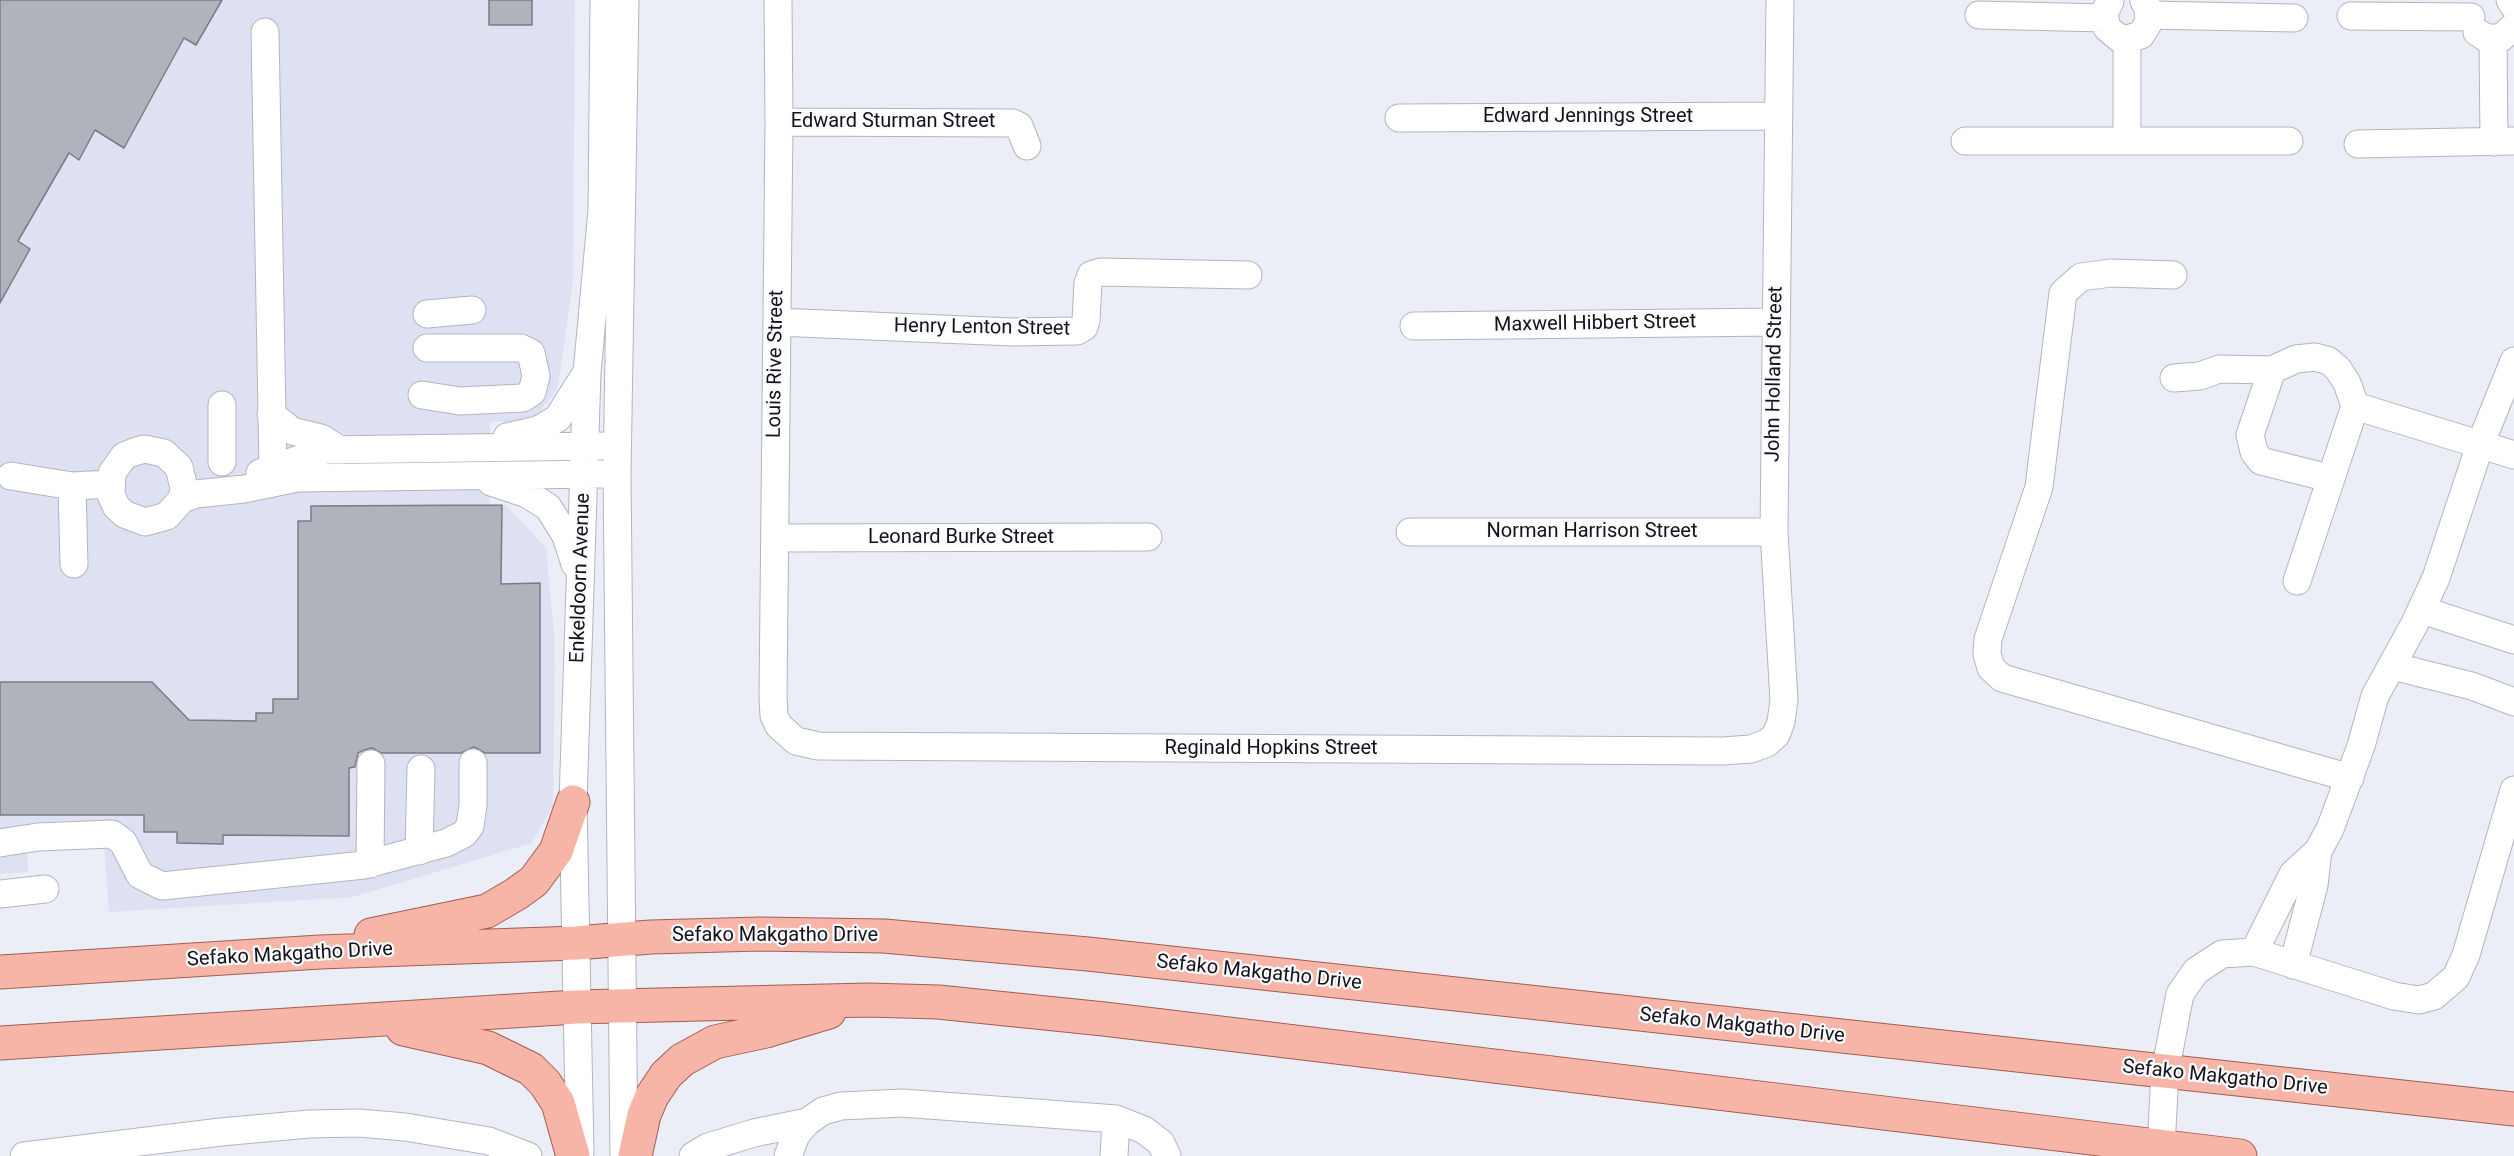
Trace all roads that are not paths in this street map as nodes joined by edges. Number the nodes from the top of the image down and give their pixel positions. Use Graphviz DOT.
graph roads {
  1 [pos="604,0"];
  2 [pos="625,0"];
  3 [pos="778,0"];
  4 [pos="1780,0"];
  5 [pos="2510,0"];
  6 [pos="2514,6"];
  7 [pos="2147,8"];
  8 [pos="2107,9"];
  9 [pos="2474,9"];
  10 [pos="1979,15"];
  11 [pos="2351,16"];
  12 [pos="2294,18"];
  13 [pos="265,32"];
  14 [pos="2504,33"];
  15 [pos="2127,39"];
  16 [pos="1778,116"];
  17 [pos="1399,118"];
  18 [pos="779,122"];
  19 [pos="2127,140"];
  20 [pos="1965,141"];
  21 [pos="2289,141"];
  22 [pos="2504,141"];
  23 [pos="2358,144"];
  24 [pos="1027,146"];
  25 [pos="2173,275"];
  26 [pos="1248,276"];
  27 [pos="472,310"];
  28 [pos="428,314"];
  29 [pos="777,322"];
  30 [pos="1776,322"];
  31 [pos="1414,326"];
  32 [pos="428,348"];
  33 [pos="2514,360"];
  34 [pos="2272,370"];
  35 [pos="587,373"];
  36 [pos="2174,378"];
  37 [pos="422,395"];
  38 [pos="222,405"];
  39 [pos="2355,406"];
  40 [pos="271,414"];
  41 [pos="2480,445"];
  42 [pos="585,446"];
  43 [pos="617,446"];
  44 [pos="478,447"];
  45 [pos="340,450"];
  46 [pos="2514,455"];
  47 [pos="222,462"];
  48 [pos="179,467"];
  49 [pos="273,469"];
  50 [pos="585,474"];
  51 [pos="617,474"];
  52 [pos="470,475"];
  53 [pos="10,476"];
  54 [pos="2329,478"];
  55 [pos="110,484"];
  56 [pos="72,486"];
  57 [pos="182,499"];
  58 [pos="1410,532"];
  59 [pos="1774,532"];
  60 [pos="1148,537"];
  61 [pos="775,538"];
  62 [pos="74,564"];
  63 [pos="2297,581"];
  64 [pos="581,588"];
  65 [pos="2422,610"];
  66 [pos="2514,640"];
  67 [pos="2392,666"];
  68 [pos="2514,702"];
  69 [pos="779,726"];
  70 [pos="1767,743"];
  71 [pos="371,764"];
  72 [pos="473,764"];
  73 [pos="421,769"];
  74 [pos="2350,778"];
  75 [pos="2514,790"];
  76 [pos="573,802"];
  77 [pos="0,843"];
  78 [pos="419,851"];
  79 [pos="2318,851"];
  80 [pos="370,864"];
  81 [pos="45,890"];
  82 [pos="0,894"];
  83 [pos="621,939"];
  84 [pos="576,943"];
  85 [pos="320,952"];
  86 [pos="2254,952"];
  87 [pos="2293,965"];
  88 [pos="0,972"];
  89 [pos="868,1000"];
  90 [pos="622,1005"];
  91 [pos="576,1007"];
  92 [pos="357,1020"];
  93 [pos="0,1043"];
  94 [pos="2165,1072"];
  95 [pos="2514,1109"];
  96 [pos="1116,1119"];
  97 [pos="807,1122"];
  98 [pos="222,1144"];
  99 [pos="2162,1148"];
  100 [pos="519,1152"];
  101 [pos="56,1154"];
  102 [pos="796,1155"];
  103 [pos="24,1156"];
  104 [pos="483,1156"];
  105 [pos="573,1156"];
  106 [pos="580,1156"];
  107 [pos="624,1156"];
  108 [pos="635,1156"];
  109 [pos="693,1156"];
  110 [pos="1114,1156"];
  111 [pos="1167,1156"];
  112 [pos="2240,1156"];
  1 -- 35 [label="street, Enkeldoorn Avenue"];
  2 -- 43 [label="street, Enkeldoorn Avenue"];
  3 -- 18 [label="street, Louis Rive Street"];
  4 -- 16 [label="street, John Holland Street"];
  5 -- 6 [label="street"];
  7 -- 12 [label="street"];
  7 -- 15 [label="street"];
  8 -- 10 [label="street"];
  8 -- 15 [label="street"];
  9 -- 11 [label="street"];
  9 -- 14 [label="street"];
  13 -- 40 [label="street"];
  14 -- 22 [label="street"];
  15 -- 19 [label="street"];
  16 -- 17 [label="street, Edward Jennings Street"];
  16 -- 30 [label="street, John Holland Street"];
  18 -- 24 [label="street, Edward Sturman Street"];
  18 -- 29 [label="street, Louis Rive Street"];
  19 -- 20 [label="street"];
  19 -- 21 [label="street"];
  22 -- 23 [label="street"];
  25 -- 74 [label="street"];
  26 -- 29 [label="street, Henry Lenton Street"];
  27 -- 28 [label="street"];
  29 -- 61 [label="street, Louis Rive Street"];
  30 -- 31 [label="street, Maxwell Hibbert Street"];
  30 -- 59 [label="street, John Holland Street"];
  32 -- 37 [label="street"];
  33 -- 41 [label="street"];
  34 -- 36 [label="street"];
  34 -- 39 [label="street"];
  34 -- 54 [label="street"];
  35 -- 42 [label="street, Enkeldoorn Avenue"];
  35 -- 44 [label="street"];
  38 -- 47 [label="street"];
  39 -- 41 [label="street"];
  39 -- 54 [label="street"];
  40 -- 45 [label="street"];
  40 -- 49 [label="street"];
  41 -- 46 [label="street"];
  41 -- 65 [label="street"];
  42 -- 43 [label="street"];
  42 -- 44 [label="street"];
  42 -- 50 [label="street, Enkeldoorn Avenue"];
  43 -- 51 [label="street, Enkeldoorn Avenue"];
  44 -- 45 [label="street"];
  45 -- 49 [label="street"];
  48 -- 49 [label="street"];
  48 -- 55 [label="street"];
  48 -- 57 [label="street"];
  50 -- 51 [label="street"];
  50 -- 52 [label="street"];
  50 -- 64 [label="street, Enkeldoorn Avenue"];
  51 -- 83 [label="street, Enkeldoorn Avenue"];
  52 -- 57 [label="street"];
  52 -- 64 [label="street"];
  53 -- 56 [label="street"];
  54 -- 63 [label="street"];
  55 -- 56 [label="street"];
  55 -- 57 [label="street"];
  56 -- 62 [label="street"];
  58 -- 59 [label="street, Norman Harrison Street"];
  59 -- 70 [label="street, John Holland Street"];
  60 -- 61 [label="street, Leonard Burke Street"];
  61 -- 69 [label="street, Louis Rive Street"];
  64 -- 76 [label="street, Enkeldoorn Avenue"];
  65 -- 66 [label="street"];
  65 -- 67 [label="street"];
  67 -- 68 [label="street"];
  67 -- 74 [label="street"];
  69 -- 70 [label="street, Reginald Hopkins Street"];
  71 -- 80 [label="street"];
  72 -- 78 [label="street"];
  73 -- 78 [label="street"];
  74 -- 79 [label="street"];
  75 -- 87 [label="street"];
  76 -- 84 [label="street, Enkeldoorn Avenue"];
  76 -- 85 [label="main road"];
  77 -- 80 [label="street"];
  78 -- 80 [label="street"];
  79 -- 86 [label="street"];
  79 -- 87 [label="street"];
  81 -- 82 [label="street"];
  83 -- 84 [label="main road, Sefako Makgatho Drive"];
  83 -- 90 [label="street, Enkeldoorn Avenue"];
  83 -- 94 [label="main road, Sefako Makgatho Drive"];
  84 -- 85 [label="main road, Sefako Makgatho Drive"];
  84 -- 91 [label="street, Enkeldoorn Avenue"];
  85 -- 88 [label="main road, Sefako Makgatho Drive"];
  86 -- 87 [label="street"];
  86 -- 94 [label="street"];
  89 -- 90 [label="main road"];
  89 -- 99 [label="main road"];
  89 -- 108 [label="main road"];
  90 -- 91 [label="main road"];
  90 -- 107 [label="street, Enkeldoorn Avenue"];
  91 -- 92 [label="main road"];
  91 -- 106 [label="street, Enkeldoorn Avenue"];
  92 -- 93 [label="main road"];
  92 -- 105 [label="main road"];
  94 -- 95 [label="main road, Sefako Makgatho Drive"];
  94 -- 99 [label="street"];
  96 -- 97 [label="street"];
  96 -- 110 [label="street"];
  96 -- 111 [label="street"];
  97 -- 102 [label="street"];
  97 -- 109 [label="street"];
  98 -- 100 [label="street"];
  98 -- 101 [label="street"];
  99 -- 112 [label="main road"];
  100 -- 104 [label="street"];
  101 -- 103 [label="street"];
}
